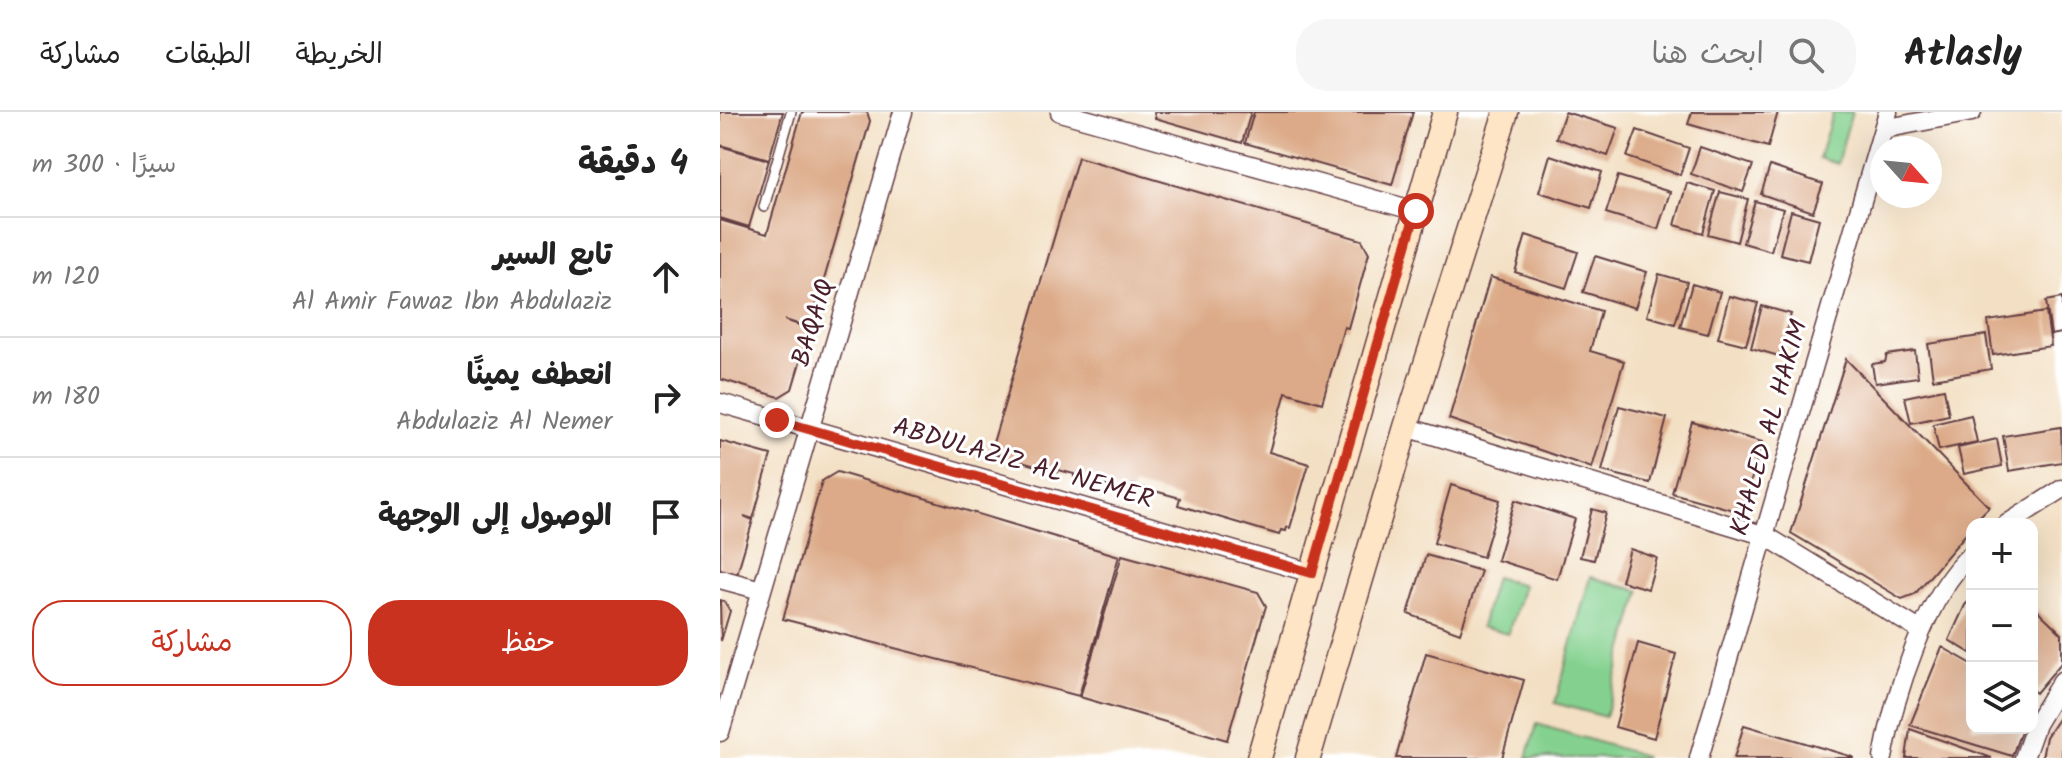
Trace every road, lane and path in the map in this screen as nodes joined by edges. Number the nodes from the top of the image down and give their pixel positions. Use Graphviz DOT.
graph roads {
  1 [pos="791,112"];
  2 [pos="903,112"];
  3 [pos="1060,112"];
  4 [pos="1445,112"];
  5 [pos="1506,112"];
  6 [pos="1972,112"];
  7 [pos="1132,121"];
  8 [pos="1885,121"];
  9 [pos="764,207"];
  10 [pos="1416,211"];
  11 [pos="720,403"];
  12 [pos="1406,427"];
  13 [pos="809,430"];
  14 [pos="2062,489"];
  15 [pos="2016,518"];
  16 [pos="1766,536"];
  17 [pos="1966,559"];
  18 [pos="1312,573"];
  19 [pos="720,579"];
  20 [pos="761,590"];
  21 [pos="1921,631"];
  22 [pos="2062,681"];
  23 [pos="720,732"];
  24 [pos="1259,758"];
  25 [pos="1308,758"];
  26 [pos="1699,758"];
  27 [pos="1883,758"];
  28 [pos="2024,758"];
  1 -- 9 [label="lane"];
  2 -- 13 [label="street, BAQAIQ"];
  3 -- 7 [label="street"];
  4 -- 10 [label="main road"];
  5 -- 12 [label="main road"];
  6 -- 8 [label="street"];
  7 -- 10 [label="street"];
  8 -- 16 [label="street, KHALED AL HAKIM"];
  10 -- 18 [label="main road"];
  11 -- 13 [label="street, ABDULAZIZ AL NEMER"];
  12 -- 16 [label="street"];
  12 -- 25 [label="main road"];
  13 -- 18 [label="street, ABDULAZIZ AL NEMER"];
  13 -- 20 [label="street, BAQAIQ"];
  14 -- 15 [label="street"];
  16 -- 21 [label="street"];
  16 -- 26 [label="street, KHALED AL HAKIM"];
  17 -- 21 [label="street"];
  18 -- 24 [label="main road"];
  19 -- 20 [label="street"];
  20 -- 23 [label="street, BAQAIQ"];
  21 -- 27 [label="street"];
  22 -- 28 [label="street"];
}
